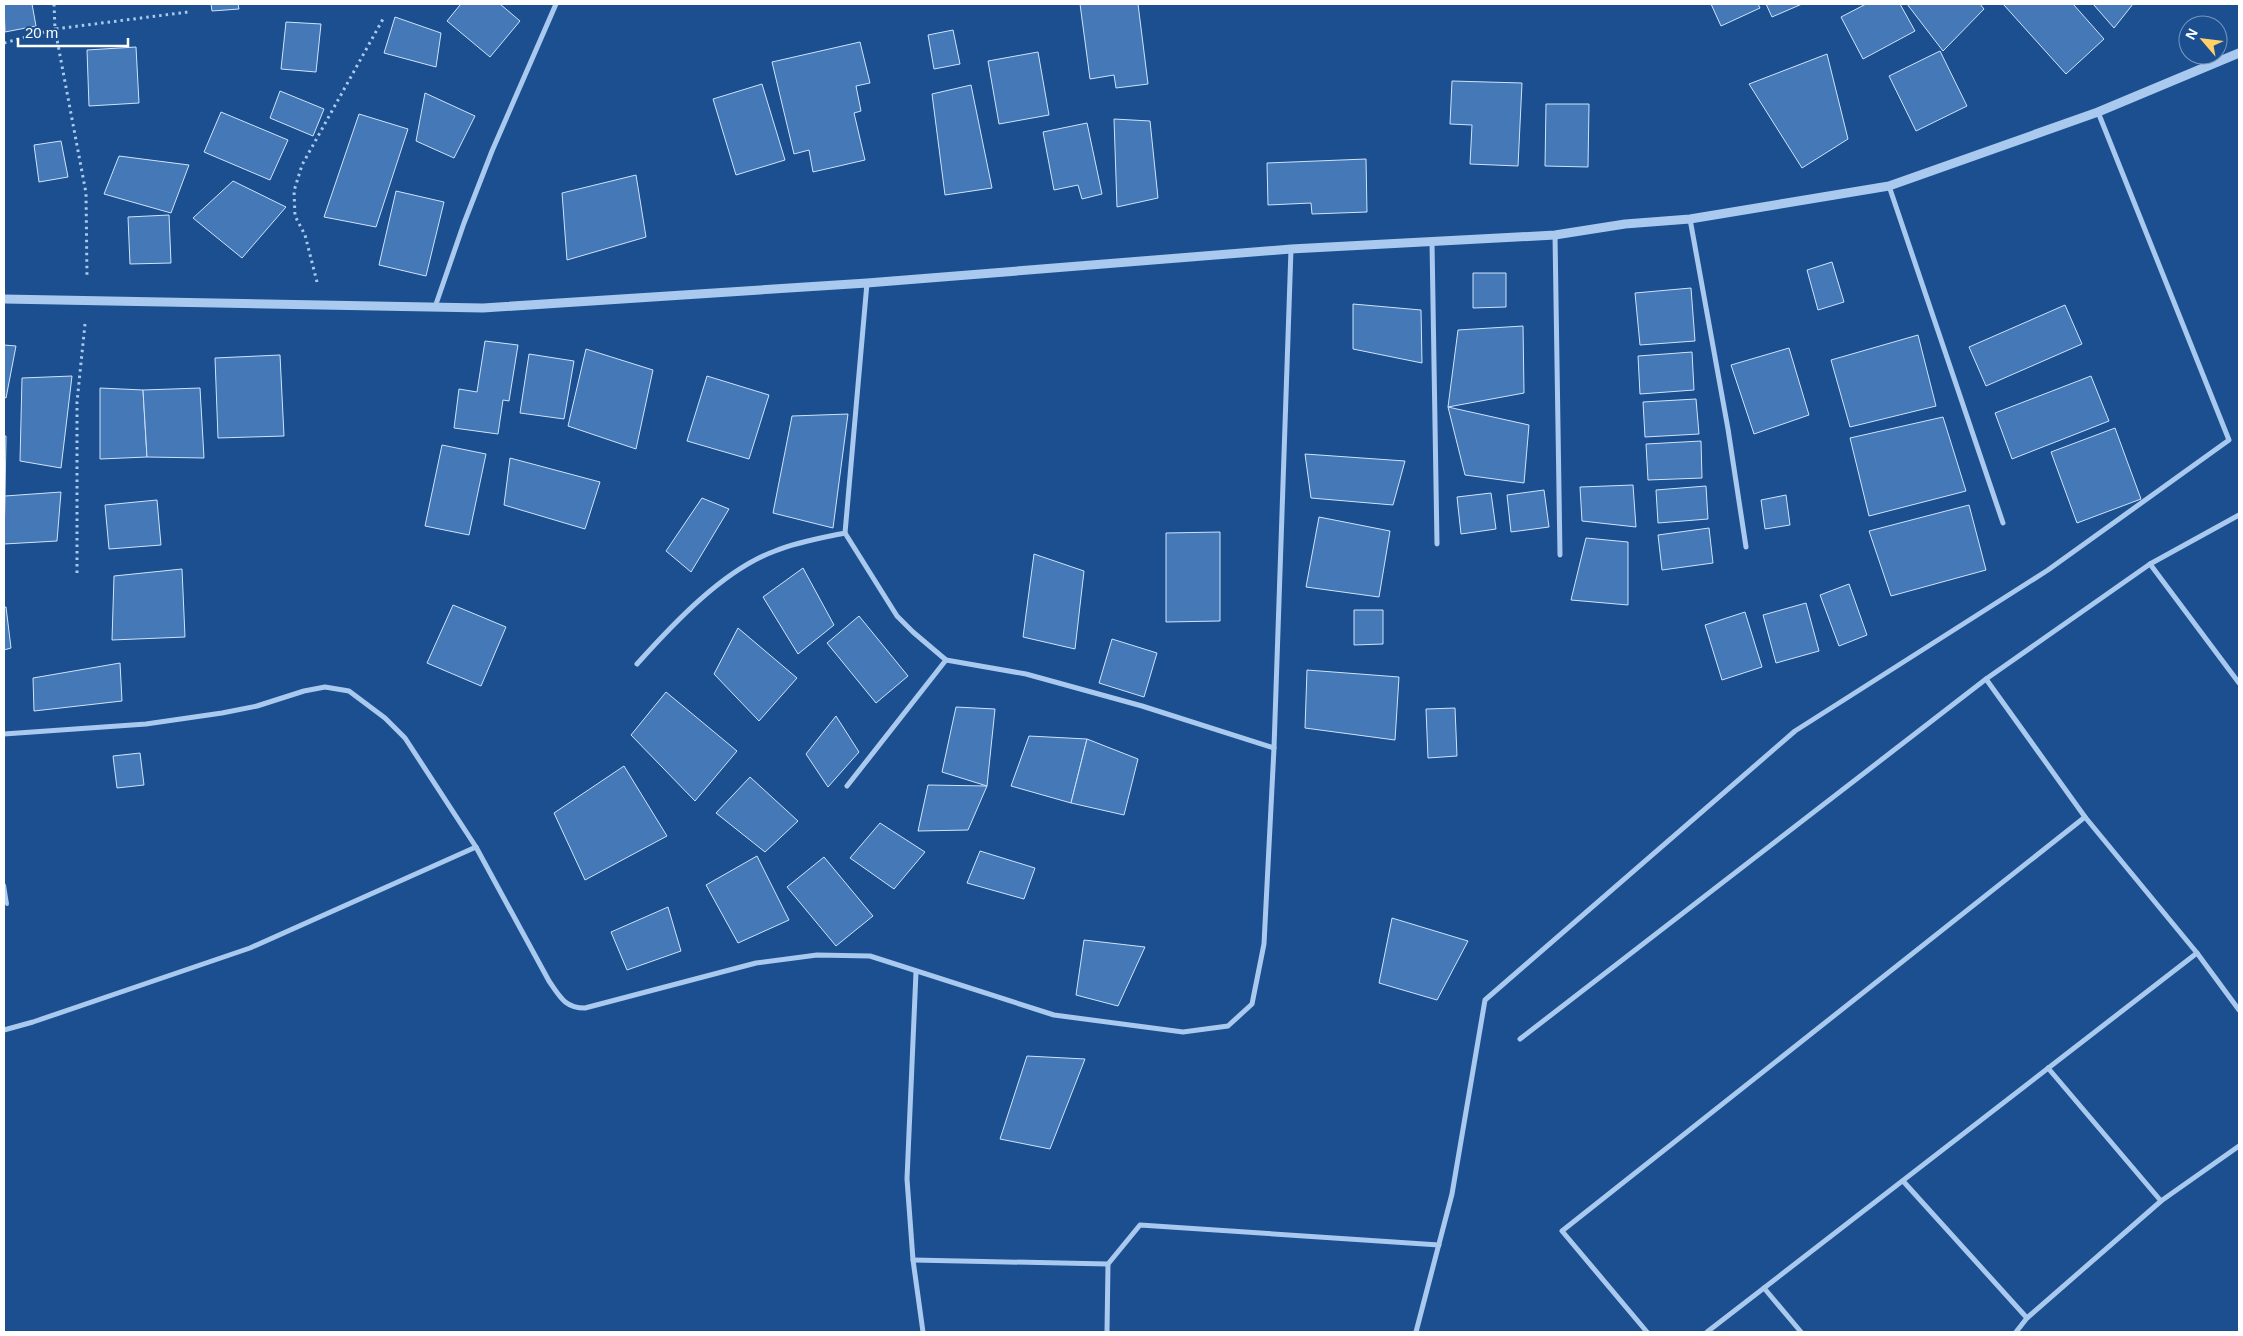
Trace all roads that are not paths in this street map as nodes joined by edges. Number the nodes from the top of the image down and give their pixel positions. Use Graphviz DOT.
graph roads {
  1 [pos="556,4"];
  2 [pos="2239,53"];
  3 [pos="2098,112"];
  4 [pos="1889,186"];
  5 [pos="1690,220"];
  6 [pos="1555,235"];
  7 [pos="1432,242"];
  8 [pos="1291,249"];
  9 [pos="867,283"];
  10 [pos="4,299"];
  11 [pos="435,308"];
  12 [pos="2239,515"];
  13 [pos="2003,523"];
  14 [pos="845,533"];
  15 [pos="1438,544"];
  16 [pos="1746,547"];
  17 [pos="1560,556"];
  18 [pos="2150,564"];
  19 [pos="946,660"];
  20 [pos="636,664"];
  21 [pos="1986,679"];
  22 [pos="2239,683"];
  23 [pos="4,734"];
  24 [pos="1274,748"];
  25 [pos="847,786"];
  26 [pos="2085,817"];
  27 [pos="476,847"];
  28 [pos="4,885"];
  29 [pos="7,904"];
  30 [pos="2197,953"];
  31 [pos="916,972"];
  32 [pos="2239,1010"];
  33 [pos="4,1030"];
  34 [pos="1520,1039"];
  35 [pos="2048,1068"];
  36 [pos="2239,1146"];
  37 [pos="1903,1181"];
  38 [pos="2161,1201"];
  39 [pos="1439,1245"];
  40 [pos="912,1260"];
  41 [pos="1108,1264"];
  42 [pos="1764,1288"];
  43 [pos="2026,1318"];
  44 [pos="923,1332"];
  45 [pos="1107,1332"];
  46 [pos="1416,1332"];
  47 [pos="1647,1332"];
  48 [pos="1707,1332"];
  49 [pos="1800,1332"];
  50 [pos="2016,1332"];
  1 -- 11 [label="street"];
  2 -- 3 [label="street"];
  3 -- 4 [label="street"];
  3 -- 39 [label="street"];
  4 -- 5 [label="street"];
  4 -- 13 [label="street"];
  5 -- 6 [label="street"];
  5 -- 16 [label="street"];
  6 -- 7 [label="street"];
  6 -- 17 [label="street"];
  7 -- 8 [label="street"];
  7 -- 15 [label="street"];
  8 -- 9 [label="street"];
  8 -- 24 [label="street"];
  9 -- 11 [label="street"];
  9 -- 14 [label="street"];
  10 -- 11 [label="street"];
  12 -- 18 [label="street"];
  14 -- 19 [label="street"];
  14 -- 20 [label="street"];
  18 -- 21 [label="street"];
  18 -- 22 [label="street"];
  19 -- 24 [label="street"];
  19 -- 25 [label="street"];
  21 -- 26 [label="street"];
  21 -- 34 [label="street"];
  23 -- 27 [label="street"];
  24 -- 31 [label="street"];
  26 -- 30 [label="street"];
  26 -- 47 [label="street"];
  27 -- 31 [label="street"];
  27 -- 33 [label="street"];
  28 -- 29 [label="lane"];
  30 -- 32 [label="street"];
  30 -- 35 [label="street"];
  31 -- 40 [label="street"];
  35 -- 37 [label="street"];
  35 -- 38 [label="street"];
  36 -- 38 [label="street"];
  37 -- 42 [label="street"];
  37 -- 43 [label="street"];
  38 -- 43 [label="street"];
  39 -- 41 [label="street"];
  39 -- 46 [label="street"];
  40 -- 41 [label="street"];
  40 -- 44 [label="street"];
  41 -- 45 [label="street"];
  42 -- 48 [label="street"];
  42 -- 49 [label="street"];
  43 -- 50 [label="street"];
}
